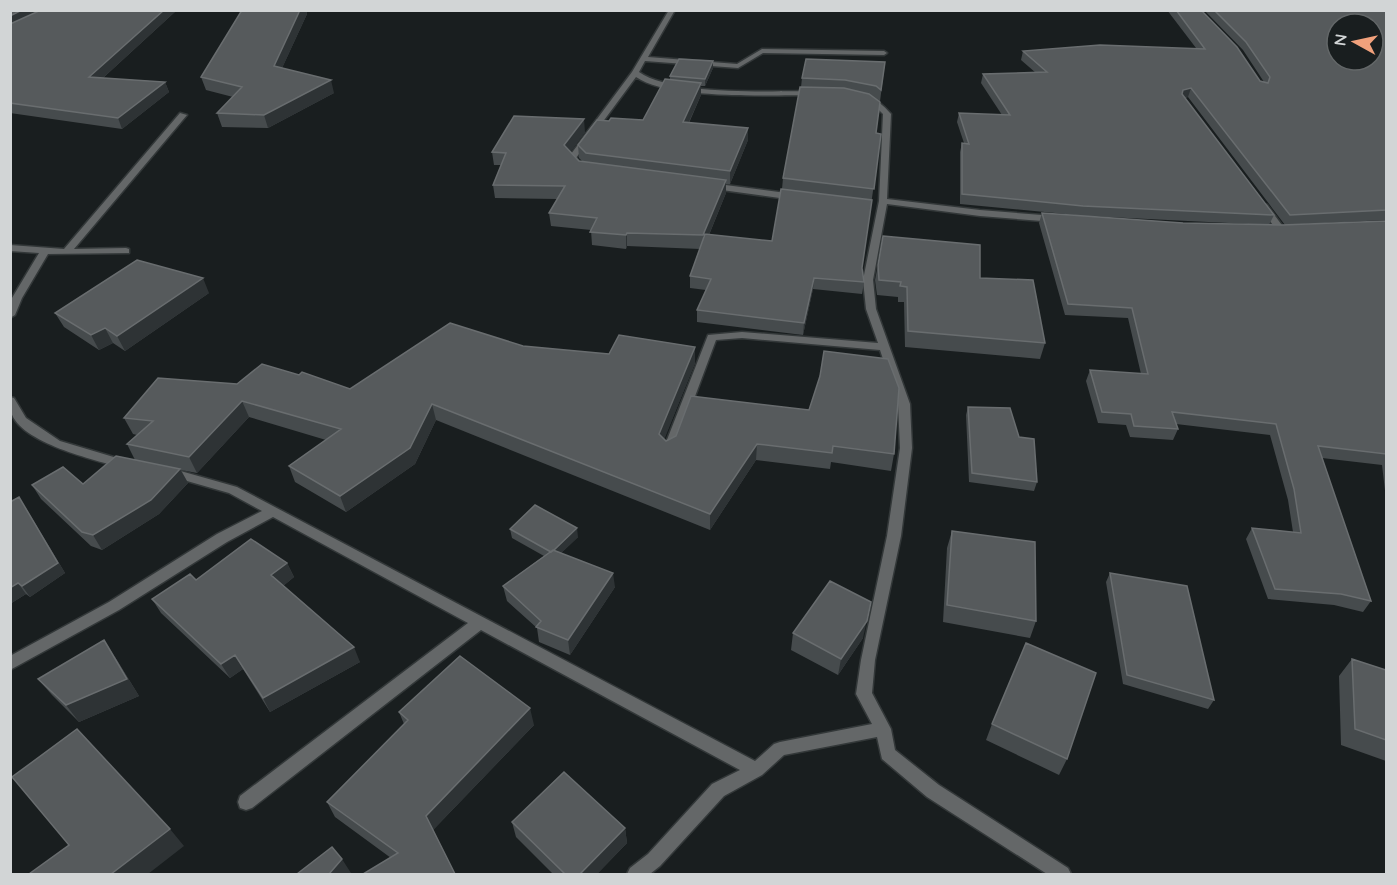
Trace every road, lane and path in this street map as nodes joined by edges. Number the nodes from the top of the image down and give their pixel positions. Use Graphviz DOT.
graph roads {
  1 [pos="672,10"];
  2 [pos="884,53"];
  3 [pos="643,59"];
  4 [pos="635,73"];
  5 [pos="832,94"];
  6 [pos="850,96"];
  7 [pos="183,115"];
  8 [pos="595,172"];
  9 [pos="698,185"];
  10 [pos="801,198"];
  11 [pos="1260,202"];
  12 [pos="878,205"];
  13 [pos="1067,220"];
  14 [pos="1270,230"];
  15 [pos="10,248"];
  16 [pos="45,250"];
  17 [pos="126,251"];
  18 [pos="66,252"];
  19 [pos="10,315"];
  20 [pos="883,347"];
  21 [pos="10,401"];
  22 [pos="669,451"];
  23 [pos="273,511"];
  24 [pos="479,623"];
  25 [pos="10,664"];
  26 [pos="883,729"];
  27 [pos="756,770"];
  28 [pos="246,802"];
  29 [pos="636,874"];
  30 [pos="1062,874"];
  1 -- 3 [label="street"];
  2 -- 3 [label="street"];
  3 -- 4 [label="street"];
  4 -- 5 [label="street"];
  4 -- 8 [label="street"];
  6 -- 12 [label="street"];
  7 -- 18 [label="street"];
  9 -- 10 [label="street"];
  11 -- 14 [label="street"];
  12 -- 13 [label="street"];
  12 -- 20 [label="street"];
  15 -- 16 [label="street"];
  16 -- 18 [label="street"];
  16 -- 19 [label="street"];
  17 -- 18 [label="street"];
  20 -- 22 [label="street"];
  20 -- 26 [label="street"];
  21 -- 23 [label="street"];
  23 -- 24 [label="street"];
  23 -- 25 [label="street"];
  24 -- 27 [label="street"];
  24 -- 28 [label="street"];
  26 -- 27 [label="street"];
  26 -- 30 [label="street"];
  27 -- 29 [label="street"];
}
